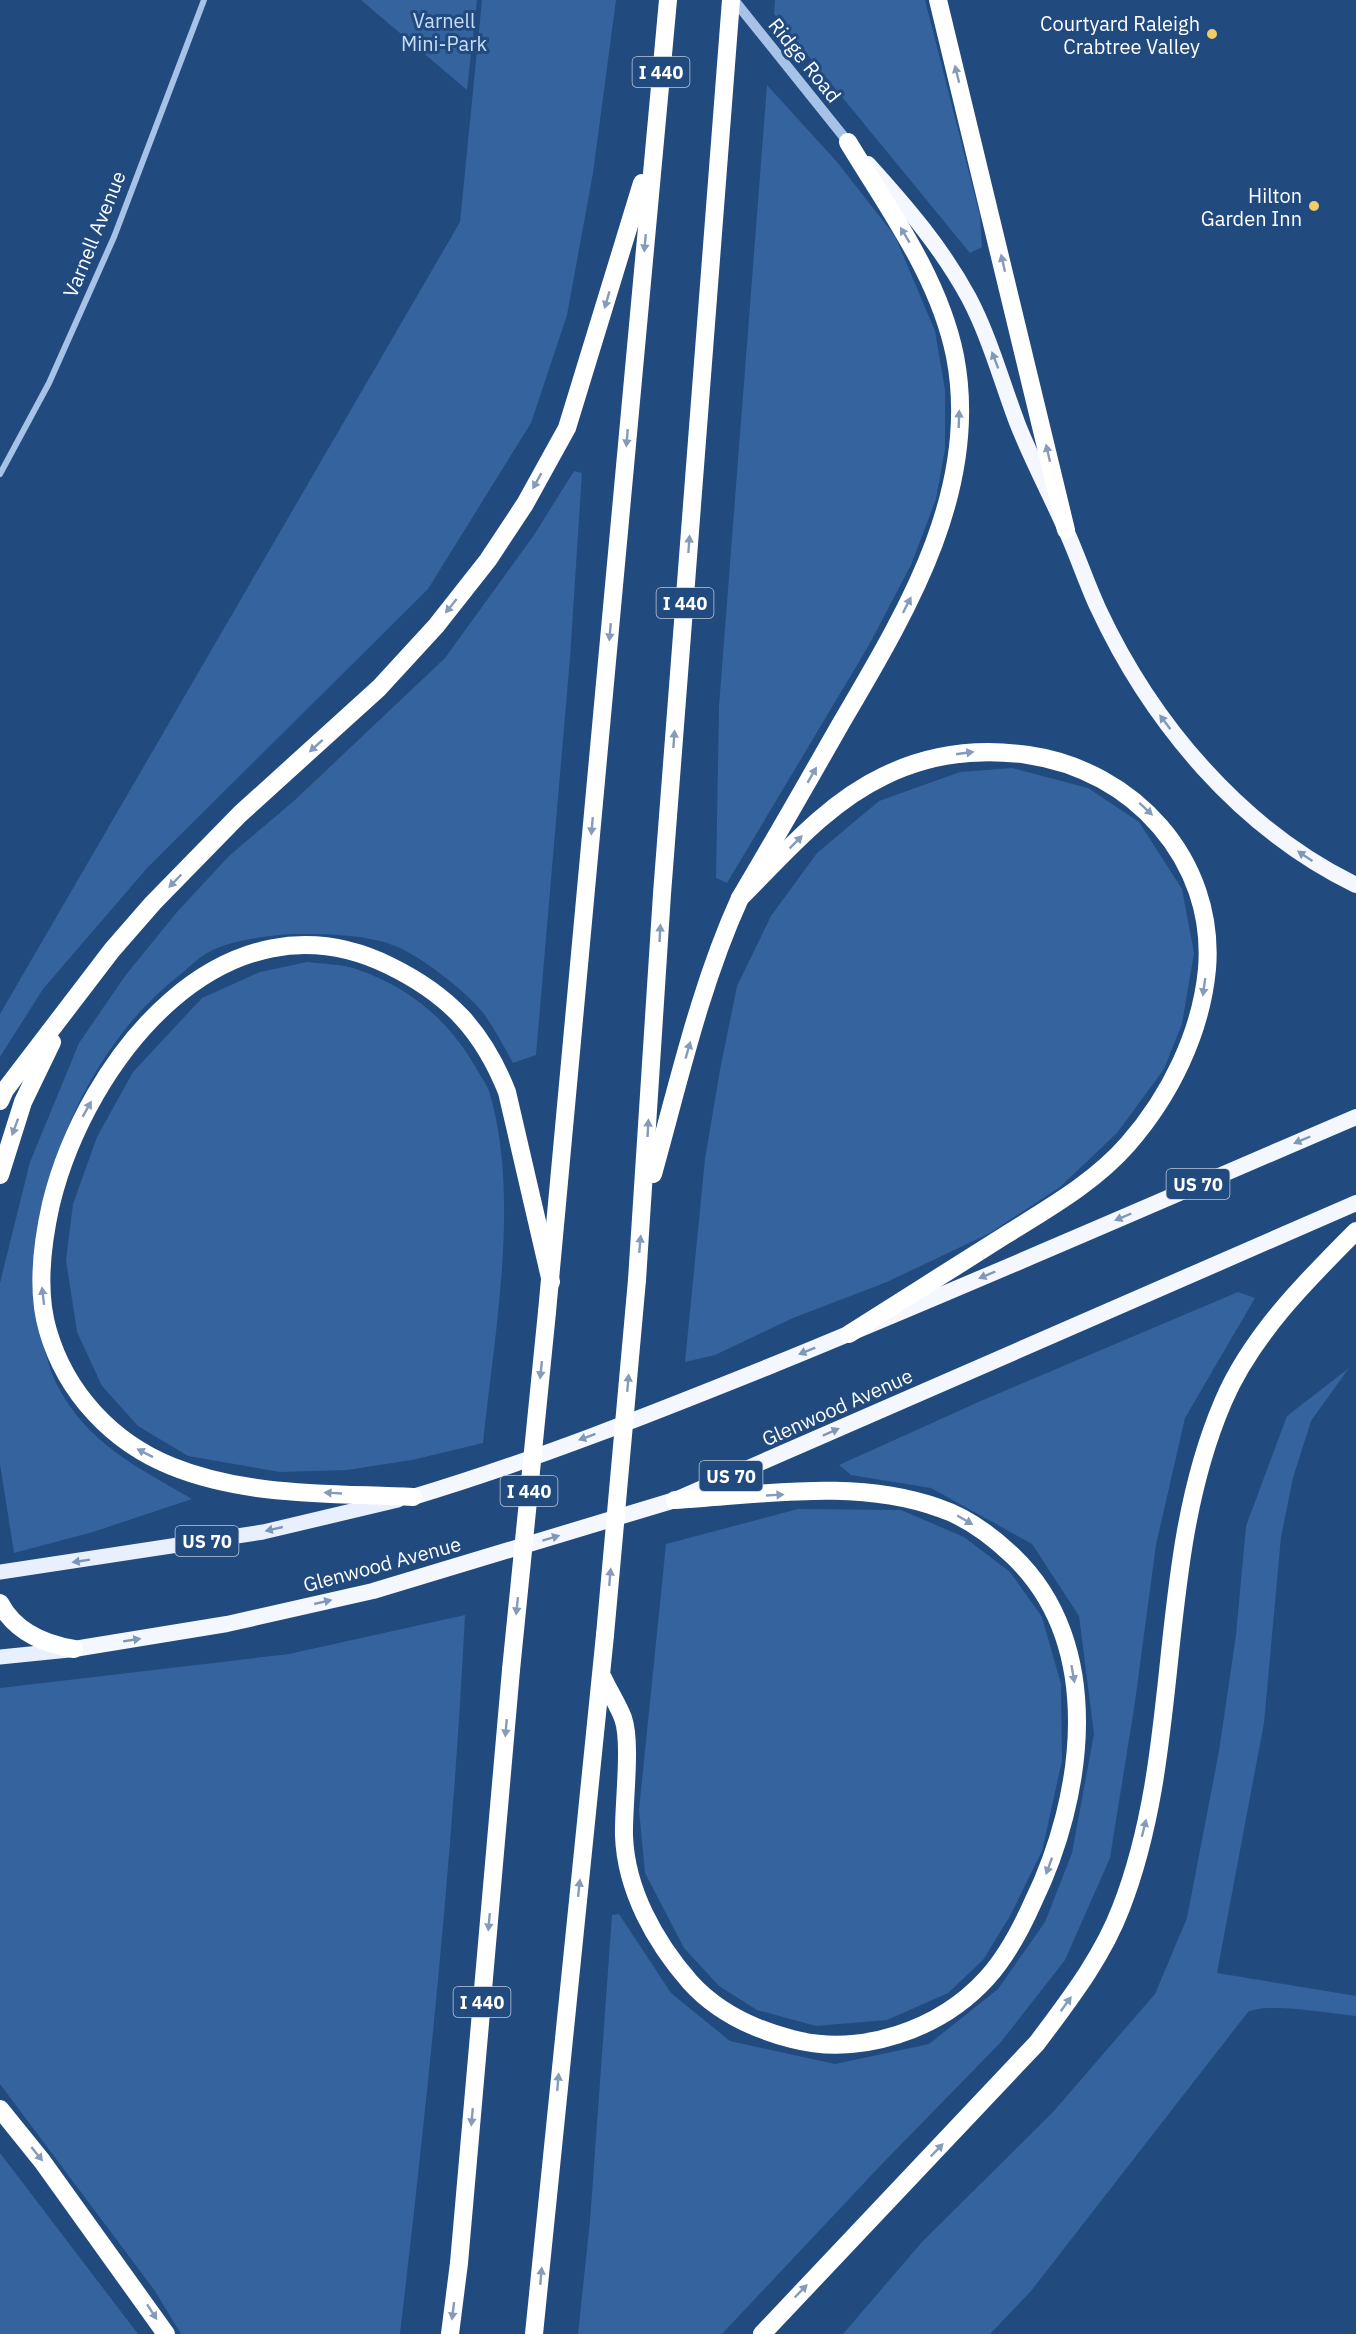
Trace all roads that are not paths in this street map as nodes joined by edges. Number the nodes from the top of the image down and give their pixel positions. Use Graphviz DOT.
graph roads {
  1 [pos="204,0"];
  2 [pos="668,0"];
  3 [pos="732,0"];
  4 [pos="938,0"];
  5 [pos="848,142"];
  6 [pos="654,143"];
  7 [pos="0,474"];
  8 [pos="1066,530"];
  9 [pos="1356,885"];
  10 [pos="740,898"];
  11 [pos="75,998"];
  12 [pos="0,1101"];
  13 [pos="1356,1117"];
  14 [pos="0,1175"];
  15 [pos="1356,1203"];
  16 [pos="643,1207"];
  17 [pos="1356,1231"];
  18 [pos="551,1282"];
  19 [pos="849,1334"];
  20 [pos="413,1497"];
  21 [pos="675,1500"];
  22 [pos="0,1572"];
  23 [pos="0,1603"];
  24 [pos="74,1649"];
  25 [pos="0,1657"];
  26 [pos="603,1678"];
  27 [pos="0,2109"];
  28 [pos="166,2334"];
  29 [pos="450,2334"];
  30 [pos="534,2334"];
  31 [pos="762,2334"];
  1 -- 7 [label="street, Varnell Avenue"];
  2 -- 6 [label="highway, I 440"];
  3 -- 5 [label="street, Ridge Road"];
  16 -- 3 [label="highway, I 440, one-way"];
  8 -- 4 [label="highway, one-way"];
  8 -- 5 [label="highway, one-way"];
  10 -- 5 [label="highway, one-way"];
  6 -- 11 [label="highway, one-way"];
  6 -- 18 [label="highway, I 440, one-way"];
  9 -- 8 [label="highway, one-way"];
  16 -- 10 [label="highway, one-way"];
  10 -- 19 [label="highway, one-way"];
  11 -- 12 [label="highway"];
  11 -- 14 [label="highway, one-way"];
  13 -- 19 [label="highway, US 70, one-way"];
  21 -- 15 [label="highway, Glenwood Avenue / US 70, one-way"];
  26 -- 16 [label="highway, I 440, one-way, bridge"];
  31 -- 17 [label="highway, one-way"];
  20 -- 18 [label="highway, one-way"];
  18 -- 29 [label="highway, I 440, one-way, bridge"];
  19 -- 20 [label="highway, US 70, one-way"];
  20 -- 22 [label="main road, US 70, one-way"];
  24 -- 21 [label="highway, Glenwood Avenue / US 70, one-way"];
  21 -- 26 [label="highway, one-way"];
  23 -- 24 [label="highway"];
  24 -- 25 [label="main road, Glenwood Avenue / US 70"];
  30 -- 26 [label="highway, I 440, one-way"];
  27 -- 28 [label="highway, one-way"];
}
